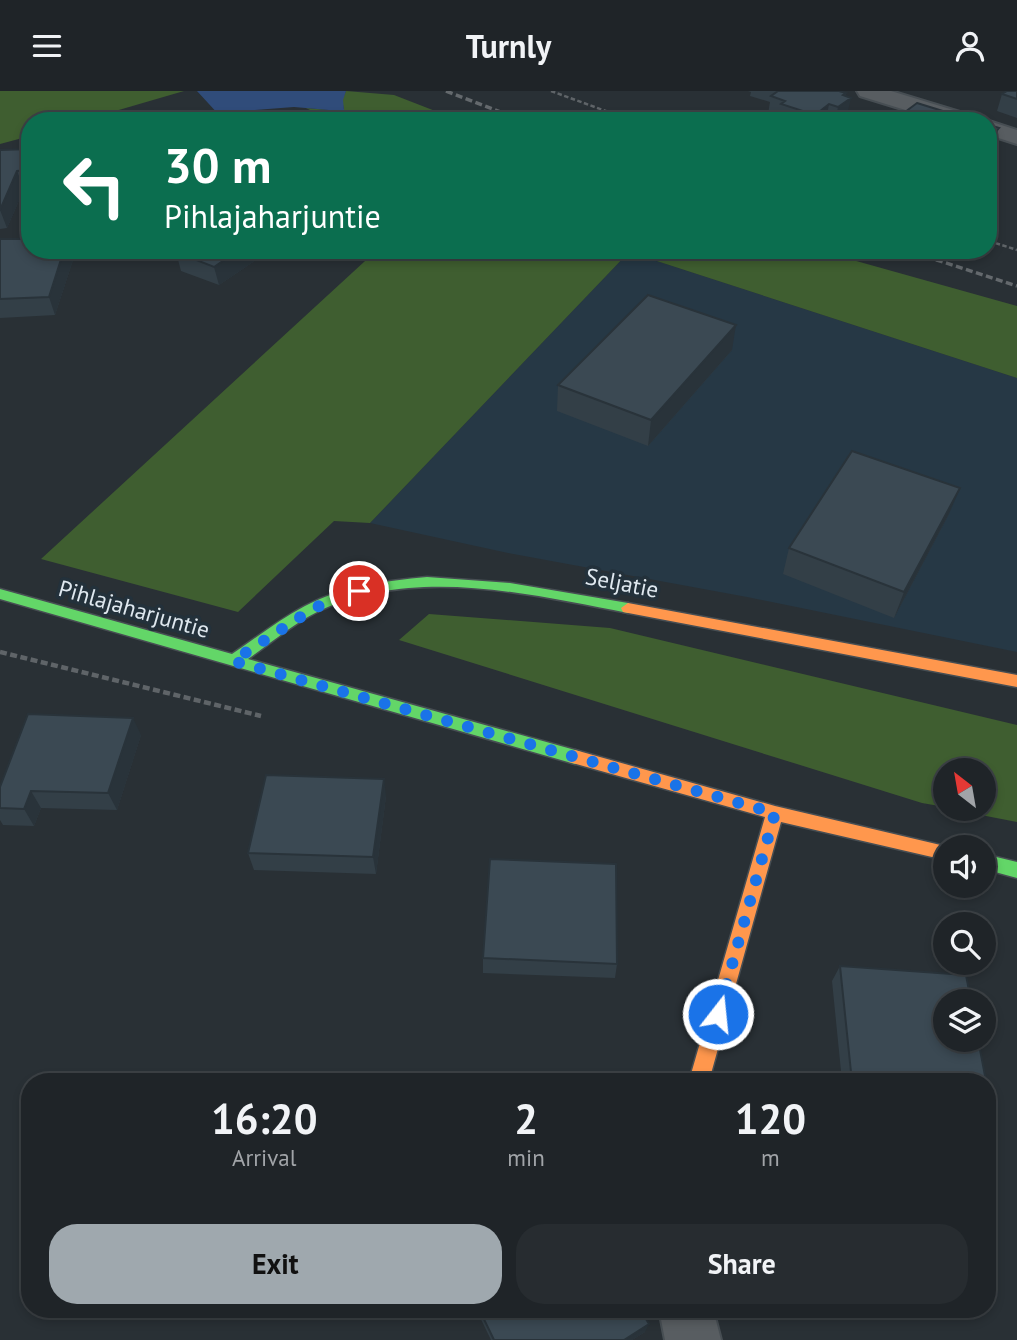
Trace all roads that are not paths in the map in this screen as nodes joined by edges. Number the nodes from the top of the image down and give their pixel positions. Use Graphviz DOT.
graph roads {
  1 [pos="868,91"];
  2 [pos="936,112"];
  3 [pos="997,131"];
  4 [pos="1017,137"];
  5 [pos="0,594"];
  6 [pos="233,661"];
  7 [pos="1017,681"];
  8 [pos="775,813"];
  9 [pos="933,850"];
  10 [pos="996,865"];
  11 [pos="1017,870"];
  12 [pos="701,1073"];
  13 [pos="688,1318"];
  14 [pos="692,1340"];
  1 -- 2 [label="street"];
  3 -- 4 [label="street"];
  5 -- 6 [label="street, Pihlajaharjuntie"];
  6 -- 7 [label="street, Seljatie"];
  6 -- 8 [label="street, Pihlajaharjuntie"];
  8 -- 9 [label="street, Pihlajaharjuntie"];
  8 -- 12 [label="street"];
  10 -- 11 [label="street"];
  13 -- 14 [label="street"];
}
